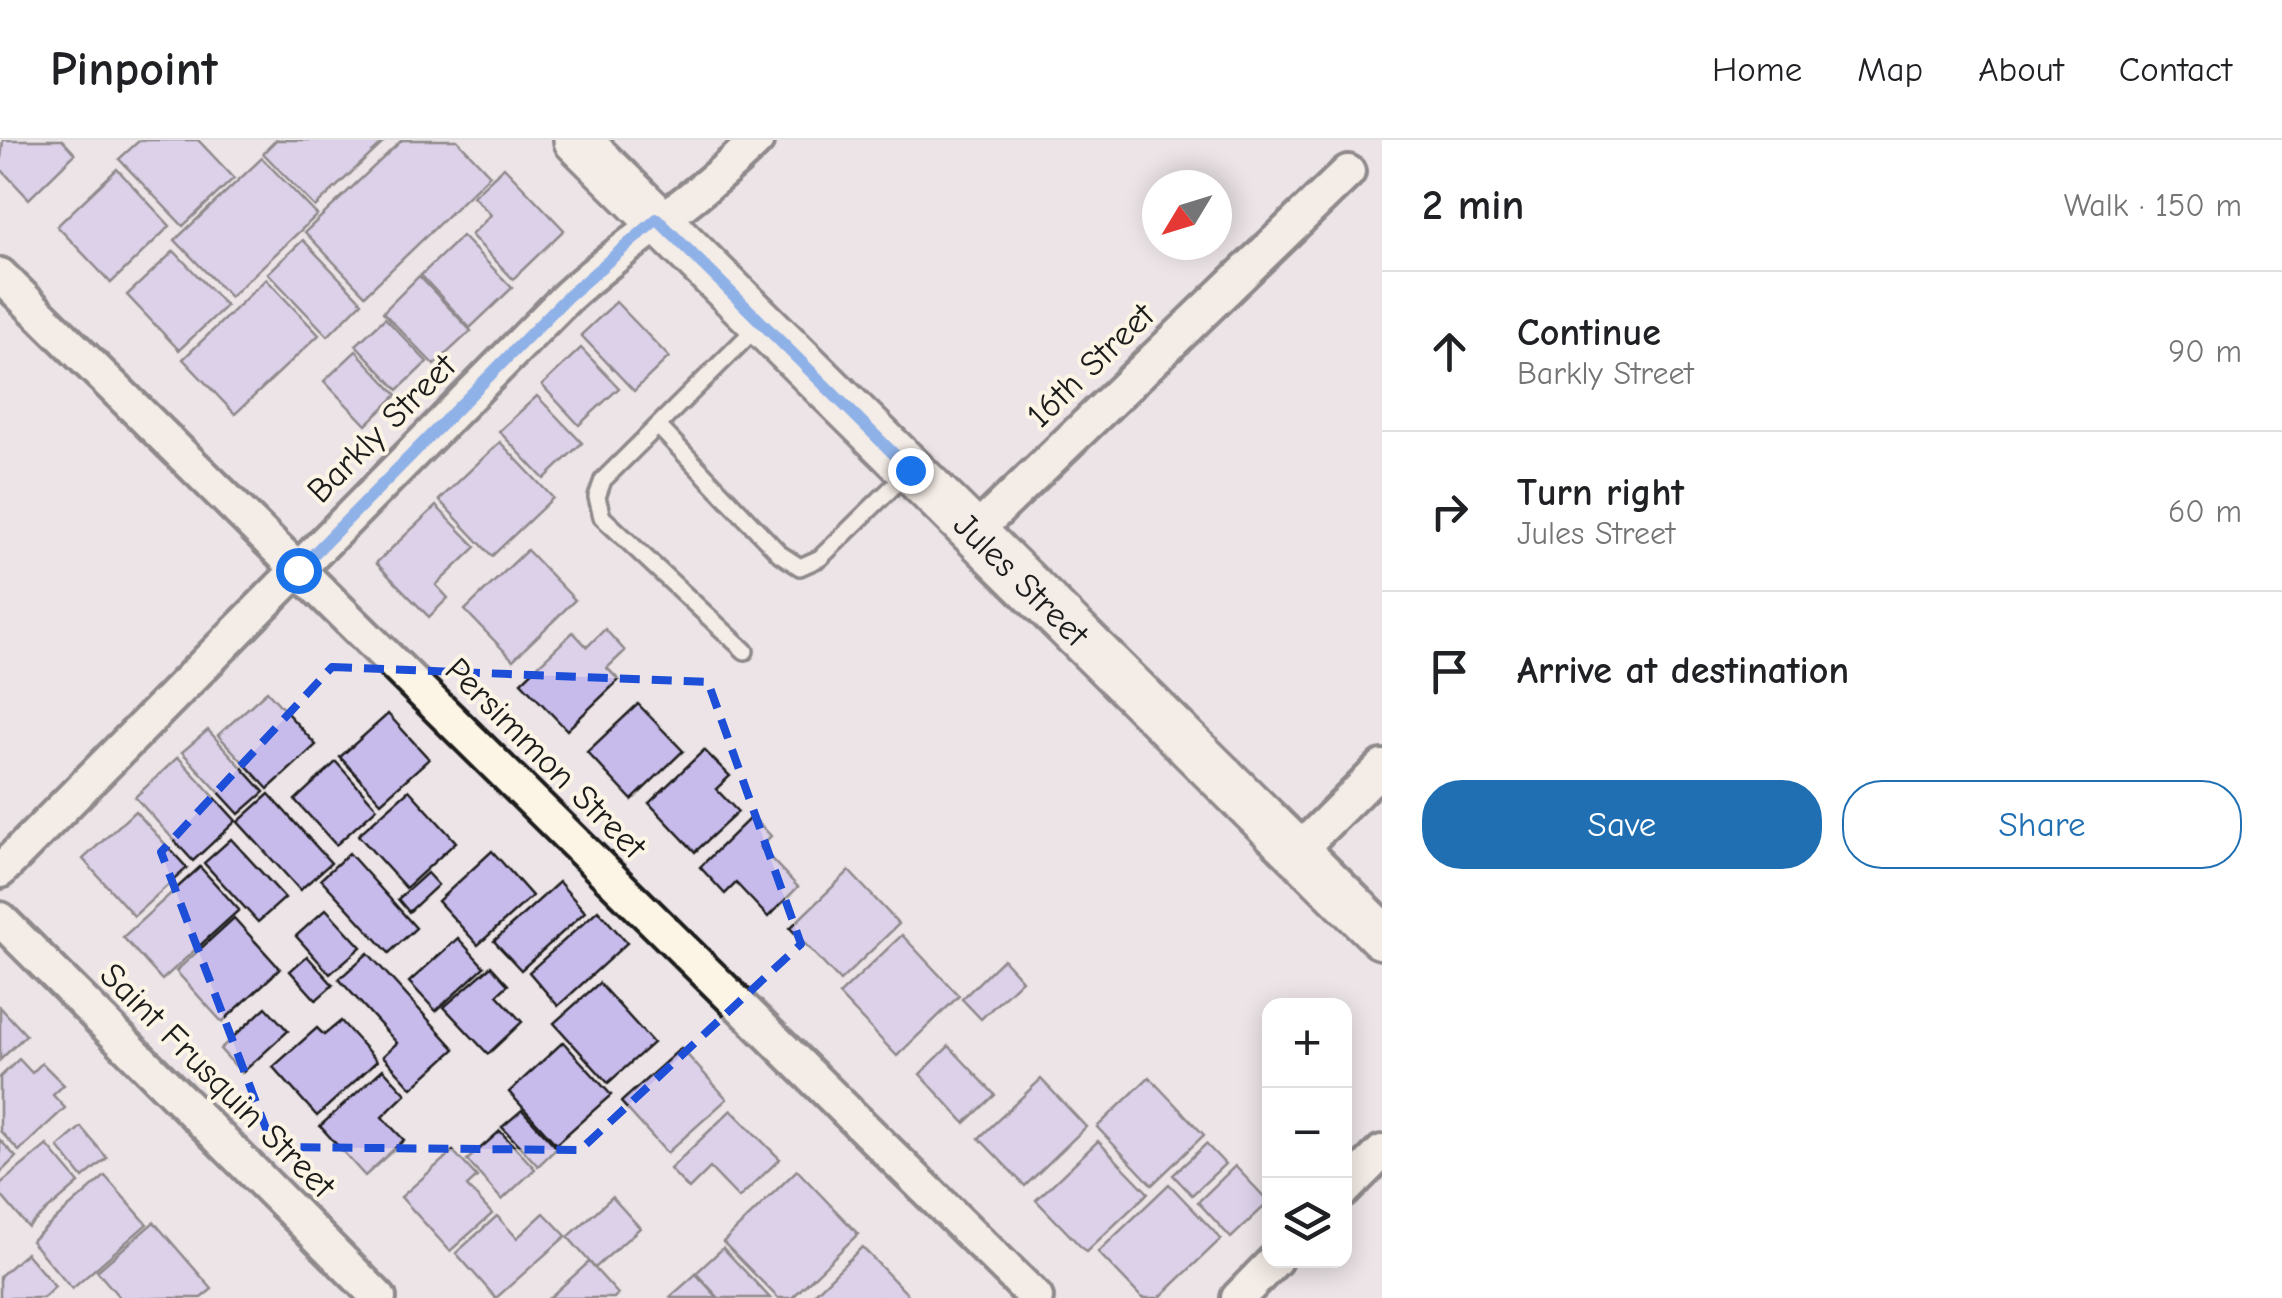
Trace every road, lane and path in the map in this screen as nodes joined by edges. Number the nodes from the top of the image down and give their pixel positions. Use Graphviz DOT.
graph roads {
  1 [pos="577,140"];
  2 [pos="757,140"];
  3 [pos="1348,172"];
  4 [pos="657,219"];
  5 [pos="0,276"];
  6 [pos="762,323"];
  7 [pos="658,426"];
  8 [pos="910,470"];
  9 [pos="974,532"];
  10 [pos="298,570"];
  11 [pos="745,651"];
  12 [pos="1382,767"];
  13 [pos="1297,852"];
  14 [pos="0,871"];
  15 [pos="0,919"];
  16 [pos="1382,936"];
  17 [pos="1382,1152"];
  18 [pos="1352,1182"];
  19 [pos="1267,1268"];
  20 [pos="379,1298"];
  21 [pos="1036,1298"];
  22 [pos="1238,1298"];
  1 -- 4 [label="main road, Jules Street"];
  2 -- 4 [label="street, Barkly Street"];
  3 -- 9 [label="street, 16th Street"];
  4 -- 6 [label="main road, Jules Street"];
  4 -- 10 [label="street, Barkly Street"];
  5 -- 10 [label="street, Persimmon Street"];
  6 -- 7 [label="lane"];
  6 -- 8 [label="main road, Jules Street"];
  7 -- 8 [label="lane"];
  7 -- 11 [label="lane"];
  8 -- 9 [label="main road, Jules Street"];
  9 -- 13 [label="main road, Jules Street"];
  10 -- 14 [label="street, Barkly Street"];
  10 -- 21 [label="street, Persimmon Street"];
  12 -- 13 [label="street"];
  13 -- 16 [label="main road, Jules Street"];
  15 -- 20 [label="street, Saint Frusquin Street"];
  17 -- 18 [label="street"];
  19 -- 22 [label="street"];
}
